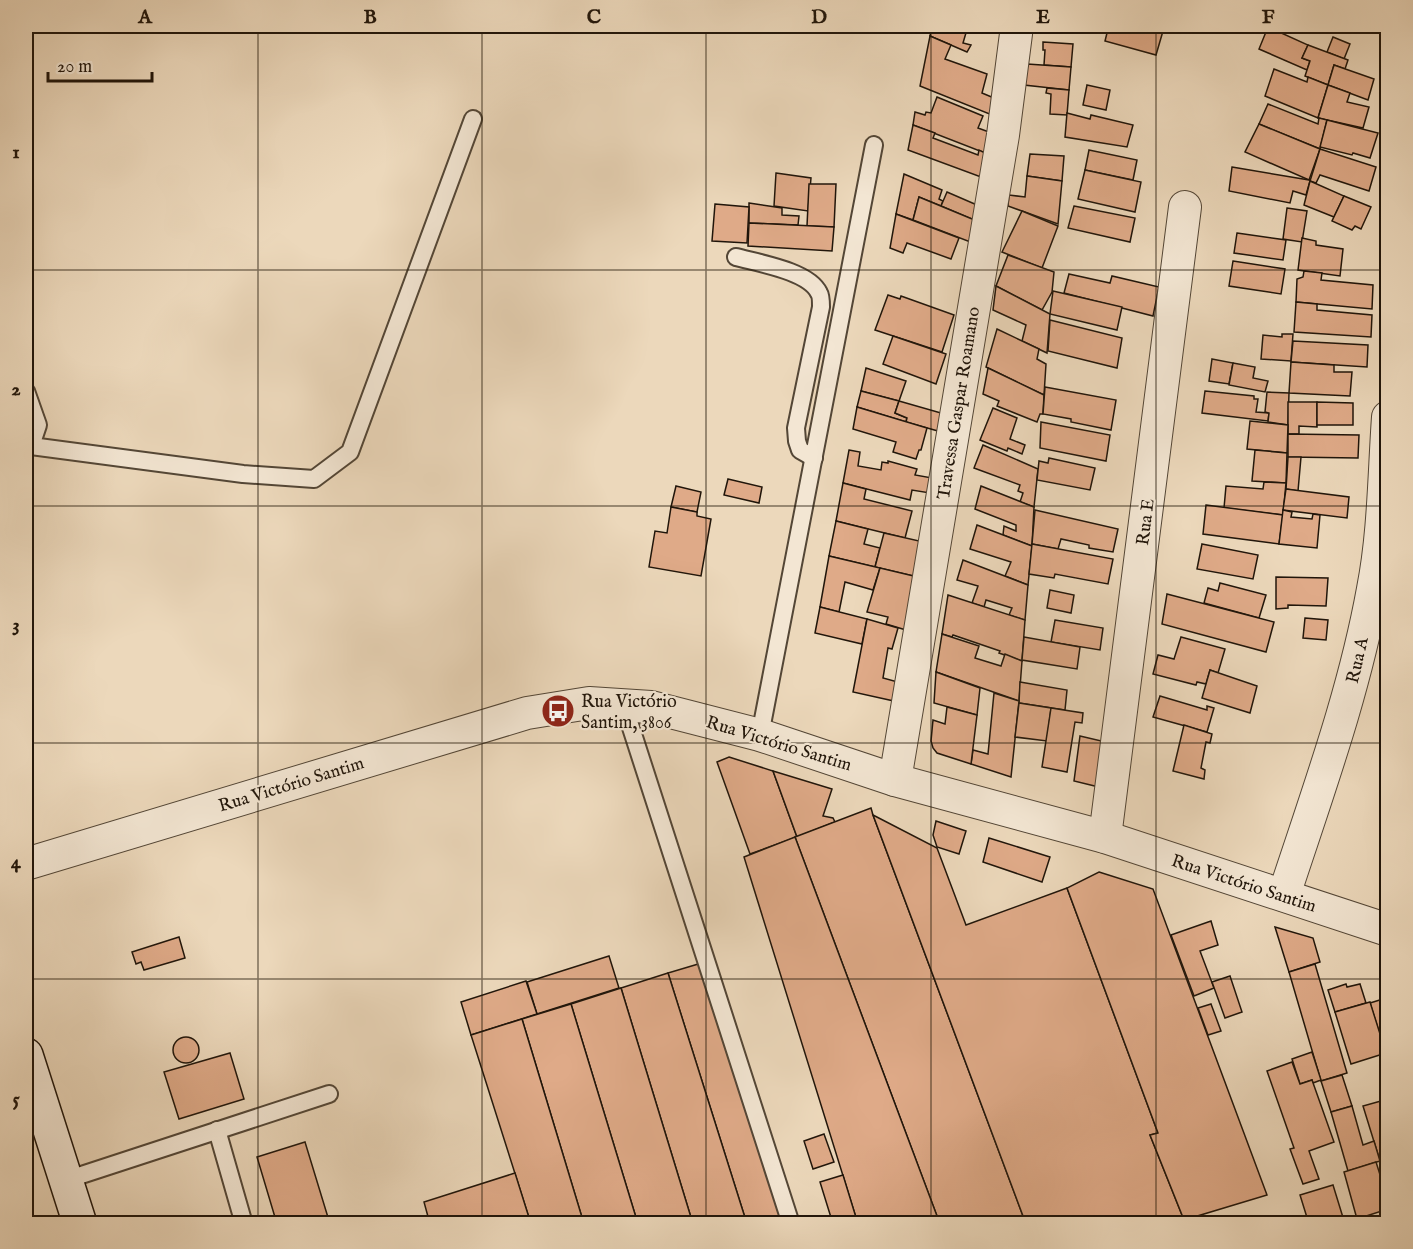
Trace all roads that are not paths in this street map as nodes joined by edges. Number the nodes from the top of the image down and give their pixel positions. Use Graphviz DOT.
graph roads {
  1 [pos="1017,26"];
  2 [pos="474,119"];
  3 [pos="874,145"];
  4 [pos="1185,207"];
  5 [pos="736,257"];
  6 [pos="26,391"];
  7 [pos="1388,417"];
  8 [pos="28,447"];
  9 [pos="814,458"];
  10 [pos="624,706"];
  11 [pos="760,735"];
  12 [pos="895,780"];
  13 [pos="1105,837"];
  14 [pos="26,864"];
  15 [pos="1284,896"];
  16 [pos="1388,930"];
  17 [pos="26,1055"];
  18 [pos="329,1094"];
  19 [pos="217,1130"];
  20 [pos="66,1180"];
  21 [pos="80,1224"];
  22 [pos="244,1224"];
  23 [pos="791,1224"];
  1 -- 12 [label="street, Travessa Gaspar Roamano"];
  2 -- 8 [label="lane"];
  3 -- 9 [label="lane"];
  4 -- 13 [label="street, Rua E"];
  5 -- 9 [label="lane"];
  6 -- 8 [label="lane"];
  7 -- 15 [label="street, Rua A"];
  9 -- 11 [label="lane"];
  10 -- 11 [label="street, Rua Victório Santim"];
  10 -- 14 [label="street, Rua Victório Santim"];
  10 -- 23 [label="lane"];
  11 -- 12 [label="street, Rua Victório Santim"];
  12 -- 13 [label="street, Rua Victório Santim"];
  13 -- 15 [label="street, Rua Victório Santim"];
  15 -- 16 [label="street, Rua Victório Santim"];
  17 -- 20 [label="street"];
  18 -- 19 [label="lane"];
  19 -- 20 [label="lane"];
  19 -- 22 [label="lane"];
  20 -- 21 [label="street"];
}
